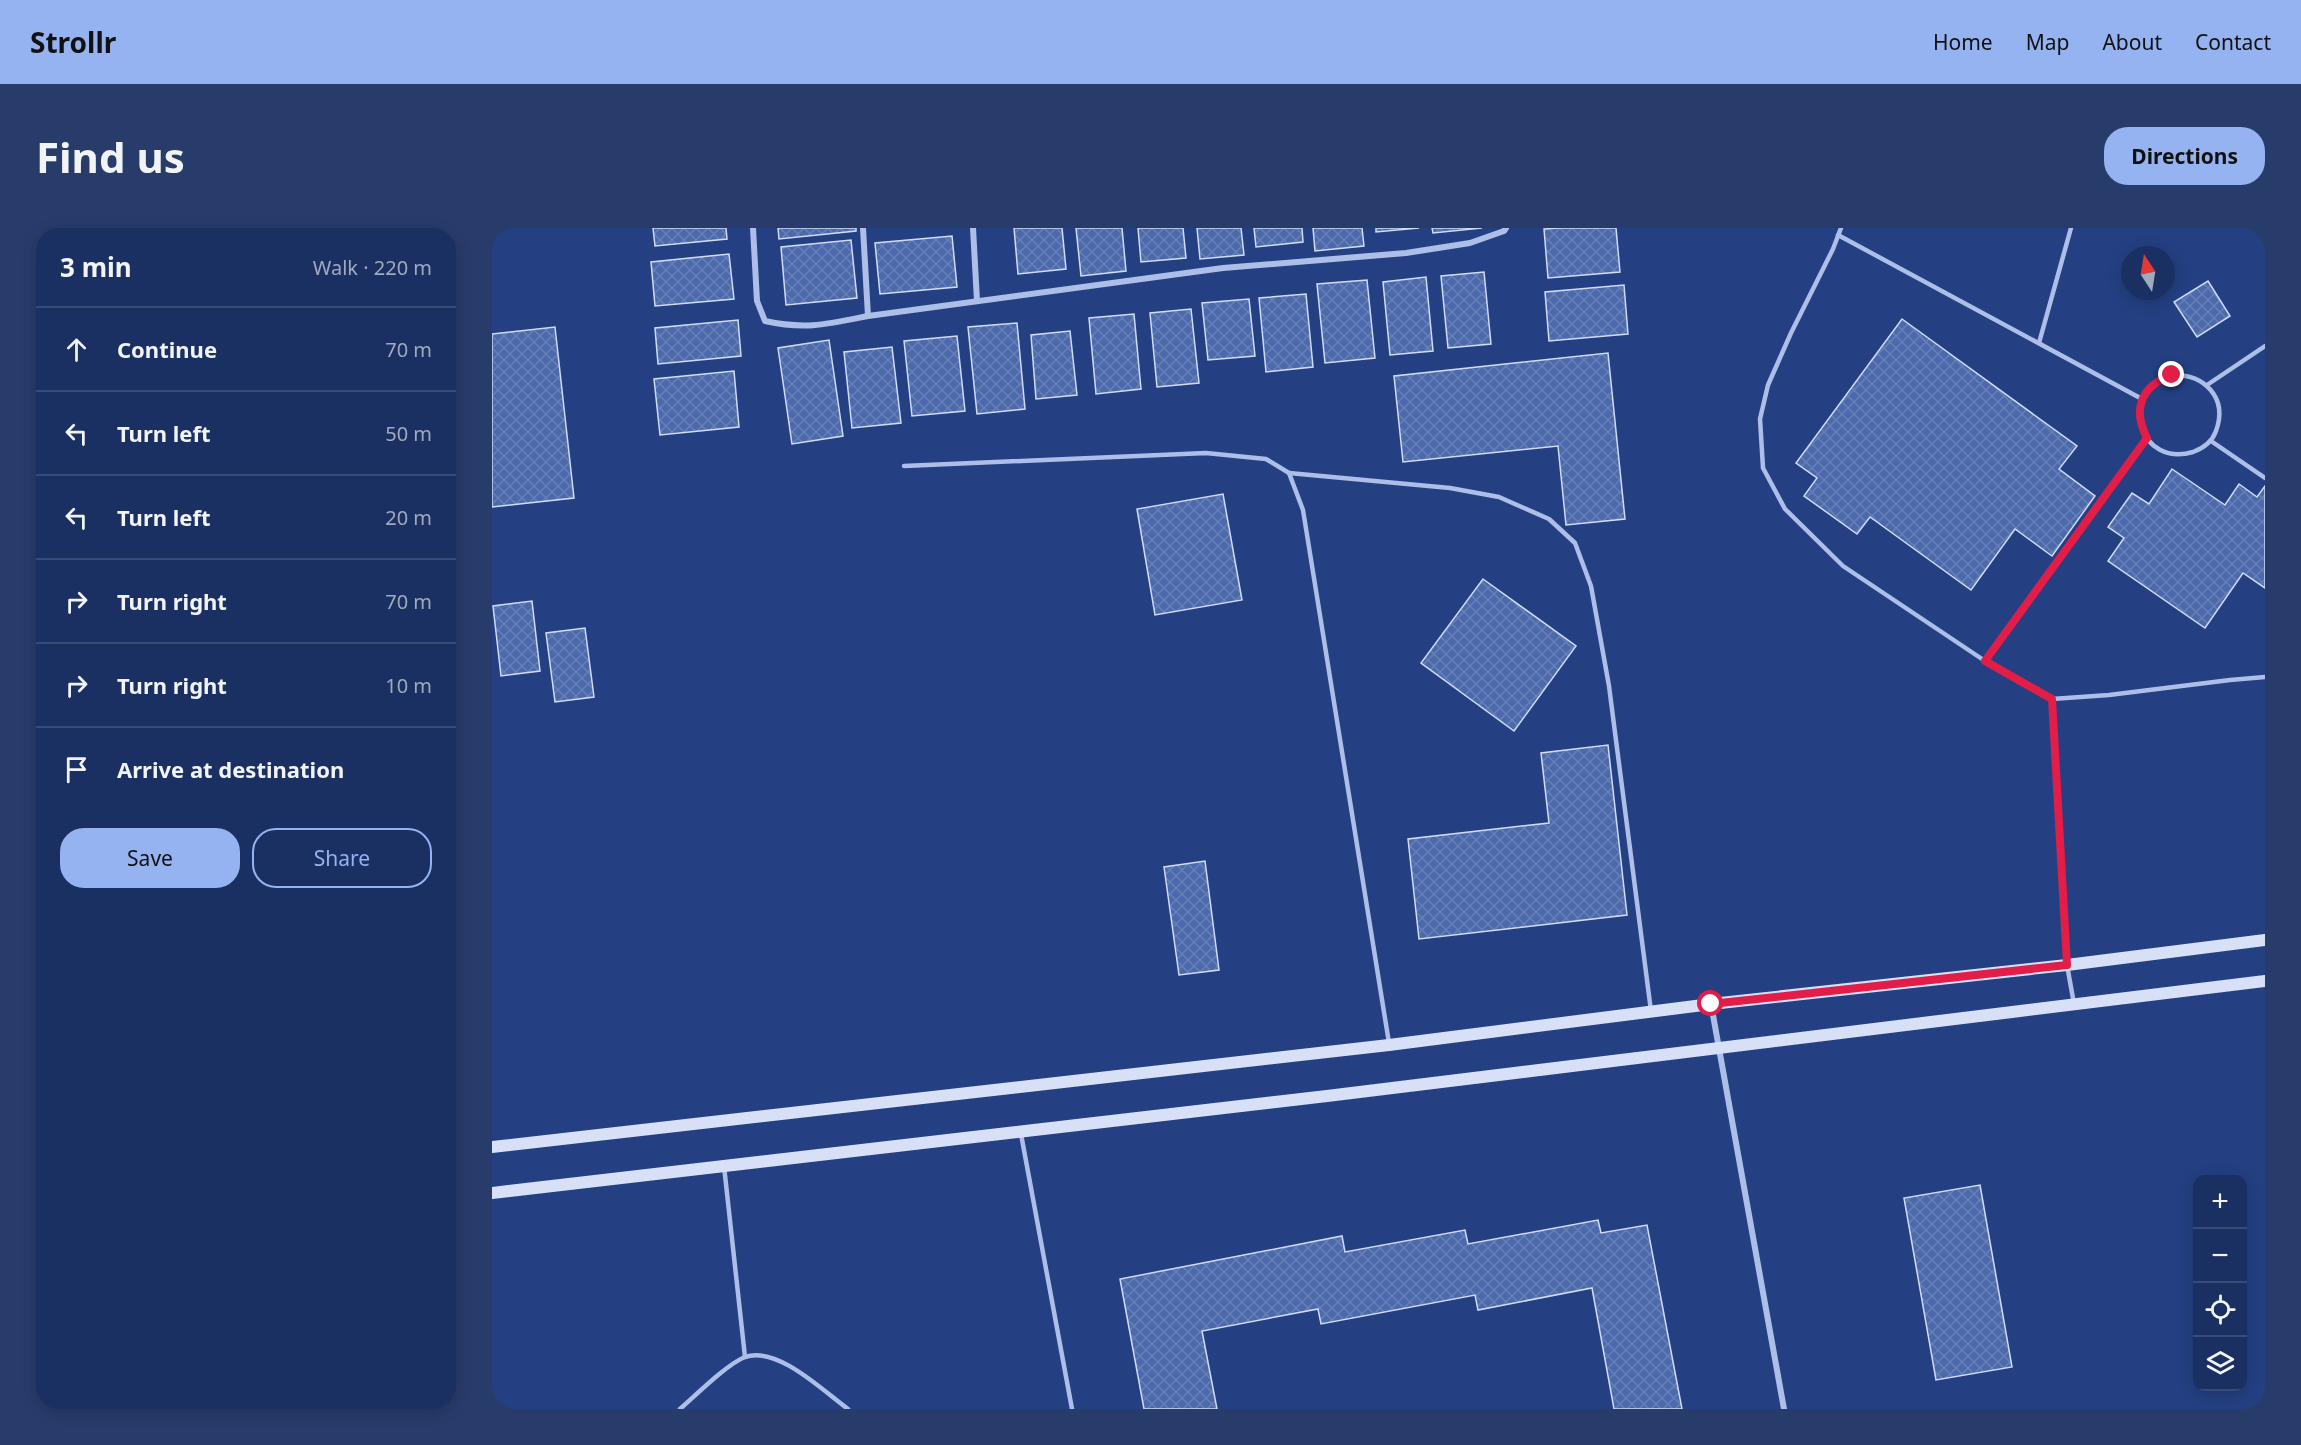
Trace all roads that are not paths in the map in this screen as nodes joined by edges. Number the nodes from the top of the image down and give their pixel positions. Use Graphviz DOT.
graph roads {
  1 [pos="753,228"];
  2 [pos="863,228"];
  3 [pos="973,228"];
  4 [pos="1506,228"];
  5 [pos="1841,228"];
  6 [pos="2071,228"];
  7 [pos="1838,235"];
  8 [pos="977,301"];
  9 [pos="868,316"];
  10 [pos="2039,343"];
  11 [pos="2265,346"];
  12 [pos="2207,385"];
  13 [pos="2142,399"];
  14 [pos="2147,438"];
  15 [pos="2211,441"];
  16 [pos="904,466"];
  17 [pos="1289,473"];
  18 [pos="2265,478"];
  19 [pos="1985,661"];
  20 [pos="2265,677"];
  21 [pos="2052,699"];
  22 [pos="2265,939"];
  23 [pos="2067,965"];
  24 [pos="2265,981"];
  25 [pos="1711,1004"];
  26 [pos="2074,1004"];
  27 [pos="1651,1012"];
  28 [pos="1389,1045"];
  29 [pos="1719,1047"];
  30 [pos="1020,1132"];
  31 [pos="492,1147"];
  32 [pos="724,1166"];
  33 [pos="492,1193"];
  34 [pos="744,1357"];
  35 [pos="680,1409"];
  36 [pos="848,1409"];
  37 [pos="1072,1409"];
  38 [pos="1784,1409"];
  1 -- 9 [label="street"];
  2 -- 9 [label="street"];
  3 -- 8 [label="street"];
  4 -- 8 [label="street"];
  5 -- 7 [label="lane"];
  6 -- 10 [label="lane"];
  7 -- 10 [label="lane"];
  7 -- 19 [label="lane"];
  8 -- 9 [label="street"];
  10 -- 13 [label="lane"];
  11 -- 12 [label="lane"];
  12 -- 13 [label="lane"];
  12 -- 15 [label="lane"];
  13 -- 14 [label="lane"];
  14 -- 15 [label="lane"];
  14 -- 19 [label="lane"];
  15 -- 18 [label="lane"];
  16 -- 17 [label="lane"];
  17 -- 27 [label="lane"];
  17 -- 28 [label="lane"];
  19 -- 21 [label="lane"];
  20 -- 21 [label="lane"];
  21 -- 23 [label="lane"];
  22 -- 23 [label="street"];
  23 -- 25 [label="street"];
  23 -- 26 [label="lane"];
  24 -- 26 [label="street"];
  25 -- 27 [label="street"];
  25 -- 29 [label="street"];
  26 -- 29 [label="street"];
  27 -- 28 [label="street"];
  28 -- 31 [label="street"];
  29 -- 30 [label="street"];
  29 -- 38 [label="street"];
  30 -- 32 [label="street"];
  30 -- 37 [label="lane"];
  32 -- 33 [label="street"];
  32 -- 34 [label="lane"];
  34 -- 35 [label="lane"];
  34 -- 36 [label="lane"];
}
